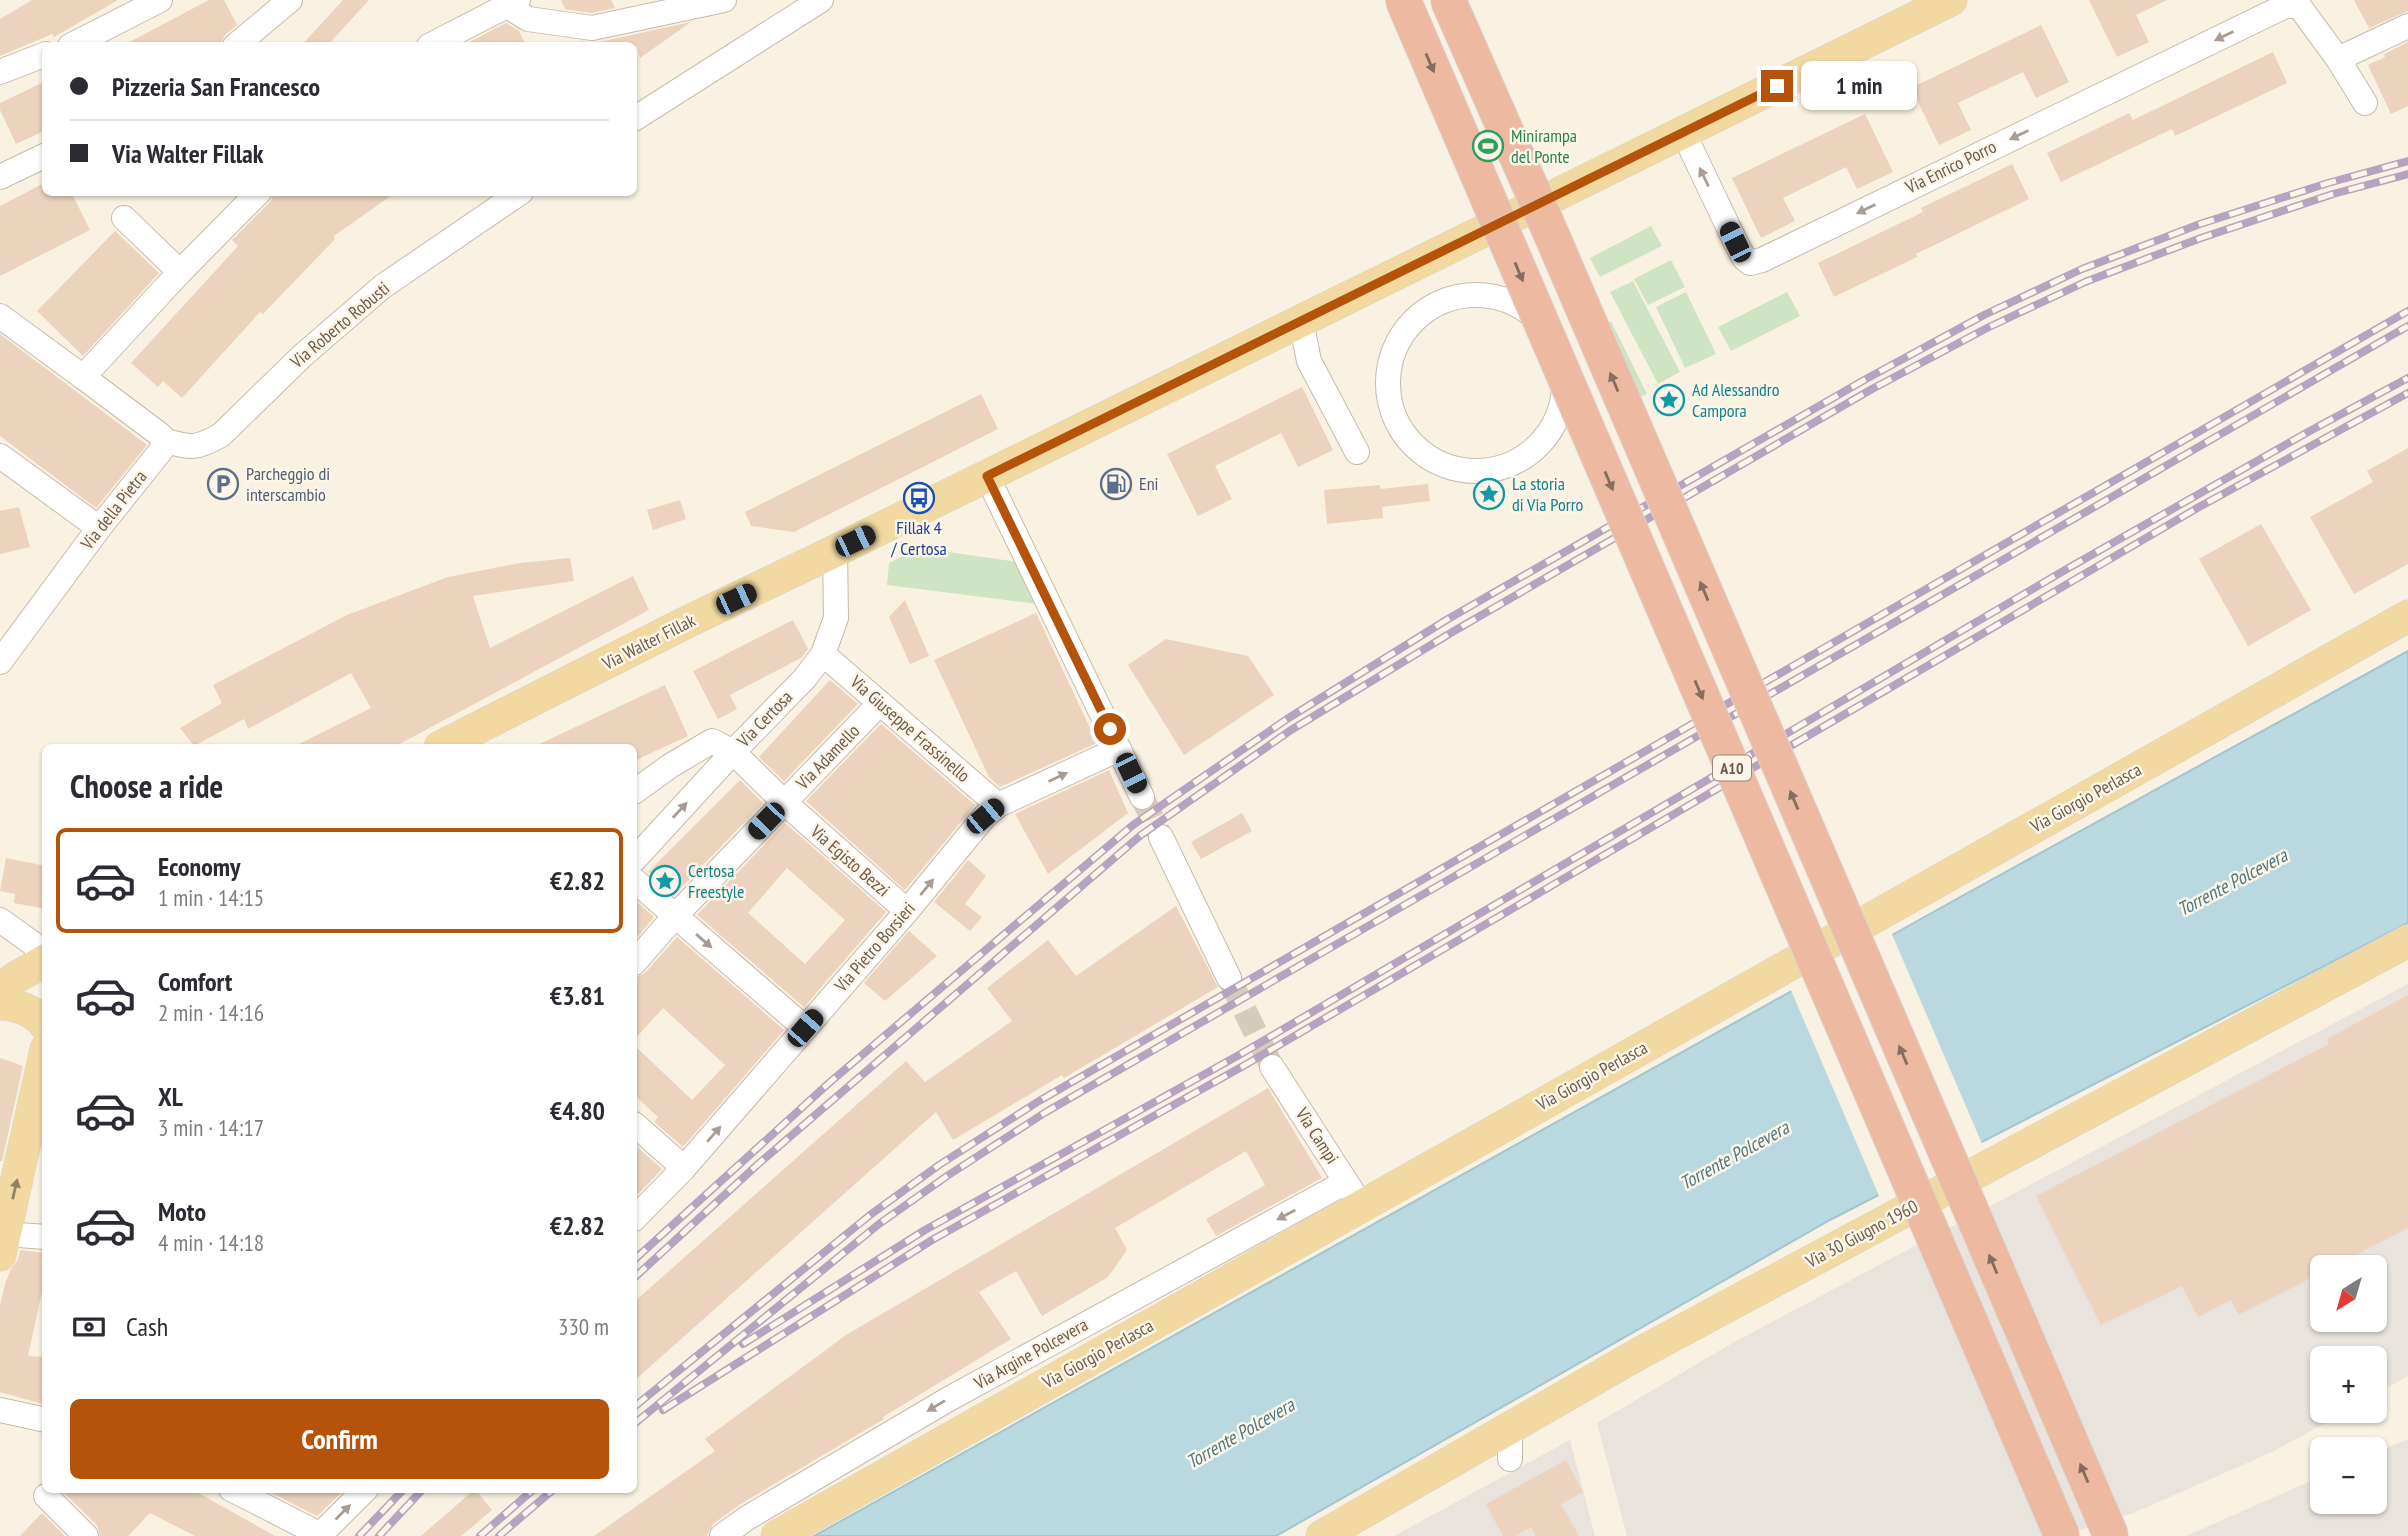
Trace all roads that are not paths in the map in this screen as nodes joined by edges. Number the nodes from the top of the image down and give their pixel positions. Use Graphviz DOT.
graph roads {
  1 [pos="131,0"];
  2 [pos="160,0"];
  3 [pos="290,0"];
  4 [pos="724,0"];
  5 [pos="821,0"];
  6 [pos="1403,0"];
  7 [pos="1448,0"];
  8 [pos="1951,0"];
  9 [pos="512,3"];
  10 [pos="2284,3"];
  11 [pos="2408,26"];
  12 [pos="57,42"];
  13 [pos="78,42"];
  14 [pos="240,42"];
  15 [pos="437,42"];
  16 [pos="35,58"];
  17 [pos="2338,59"];
  18 [pos="0,72"];
  19 [pos="2365,103"];
  20 [pos="637,117"];
  21 [pos="1683,132"];
  22 [pos="42,157"];
  23 [pos="0,177"];
  24 [pos="255,196"];
  25 [pos="515,196"];
  26 [pos="124,218"];
  27 [pos="180,272"];
  28 [pos="0,316"];
  29 [pos="1301,321"];
  30 [pos="83,377"];
  31 [pos="164,443"];
  32 [pos="1357,452"];
  33 [pos="0,456"];
  34 [pos="1449,467"];
  35 [pos="987,476"];
  36 [pos="99,528"];
  37 [pos="835,551"];
  38 [pos="2408,616"];
  39 [pos="823,654"];
  40 [pos="0,662"];
  41 [pos="880,703"];
  42 [pos="446,744"];
  43 [pos="1119,749"];
  44 [pos="733,752"];
  45 [pos="637,790"];
  46 [pos="1142,797"];
  47 [pos="785,802"];
  48 [pos="998,805"];
  49 [pos="1161,837"];
  50 [pos="637,857"];
  51 [pos="637,883"];
  52 [pos="907,911"];
  53 [pos="675,916"];
  54 [pos="0,920"];
  55 [pos="2408,942"];
  56 [pos="42,950"];
  57 [pos="637,960"];
  58 [pos="42,962"];
  59 [pos="1229,978"];
  60 [pos="0,990"];
  61 [pos="0,1004"];
  62 [pos="42,1021"];
  63 [pos="805,1028"];
  64 [pos="42,1067"];
  65 [pos="1272,1067"];
  66 [pos="637,1127"];
  67 [pos="684,1168"];
  68 [pos="1354,1194"];
  69 [pos="637,1216"];
  70 [pos="42,1238"];
  71 [pos="2,1244"];
  72 [pos="0,1410"];
  73 [pos="42,1419"];
  74 [pos="239,1493"];
  75 [pos="362,1493"];
  76 [pos="44,1498"];
  77 [pos="86,1536"];
  78 [pos="321,1536"];
  79 [pos="722,1536"];
  80 [pos="776,1536"];
  81 [pos="1322,1536"];
  82 [pos="2062,1536"];
  83 [pos="2110,1536"];
  1 -- 12 [label="street"];
  2 -- 13 [label="street"];
  3 -- 14 [label="street"];
  4 -- 9 [label="street"];
  5 -- 20 [label="street"];
  6 -- 82 [label="highway, A10, one-way, bridge"];
  83 -- 7 [label="highway, A10, one-way, bridge"];
  8 -- 21 [label="main road, Via Walter Fillak"];
  9 -- 15 [label="street"];
  10 -- 17 [label="street"];
  10 -- 21 [label="street, Via Enrico Porro, one-way"];
  11 -- 17 [label="street"];
  16 -- 18 [label="street"];
  17 -- 19 [label="street"];
  21 -- 29 [label="main road, Via Walter Fillak"];
  22 -- 23 [label="street"];
  24 -- 27 [label="street"];
  25 -- 31 [label="street, Via Roberto Robusti"];
  26 -- 27 [label="street"];
  27 -- 30 [label="street"];
  28 -- 30 [label="street"];
  29 -- 32 [label="street"];
  29 -- 35 [label="main road, Via Walter Fillak"];
  30 -- 31 [label="street"];
  31 -- 36 [label="street, Via della Pietra"];
  33 -- 36 [label="street"];
  34 -- 34 [label="street"];
  35 -- 37 [label="main road, Via Walter Fillak"];
  35 -- 43 [label="street"];
  36 -- 40 [label="street, Via della Pietra"];
  37 -- 39 [label="street, Via Certosa"];
  37 -- 42 [label="main road, Via Walter Fillak"];
  38 -- 68 [label="main road, Via Giorgio Perlasca"];
  39 -- 41 [label="street, Via Giuseppe Frassinello"];
  39 -- 44 [label="street, Via Certosa"];
  41 -- 47 [label="street, Via Adamello"];
  41 -- 48 [label="street, Via Giuseppe Frassinello"];
  43 -- 46 [label="street"];
  48 -- 43 [label="street, Via Pietro Borsieri, one-way"];
  44 -- 45 [label="street"];
  44 -- 47 [label="street, Via Egisto Bezzi"];
  50 -- 44 [label="street, Via Certosa, one-way"];
  47 -- 52 [label="street, Via Egisto Bezzi"];
  47 -- 53 [label="street, Via Adamello"];
  52 -- 48 [label="street, Via Pietro Borsieri, one-way"];
  49 -- 59 [label="street"];
  51 -- 53 [label="street"];
  52 -- 63 [label="street, Via Pietro Borsieri"];
  53 -- 57 [label="street, Via Adamello"];
  53 -- 63 [label="street, one-way"];
  54 -- 56 [label="street"];
  55 -- 81 [label="main road, Via 30 Giugno 1960"];
  58 -- 60 [label="main road"];
  61 -- 62 [label="main road"];
  67 -- 63 [label="street, Via Pietro Borsieri, one-way"];
  71 -- 64 [label="main road, one-way"];
  65 -- 68 [label="street, Via Campi"];
  66 -- 67 [label="street"];
  67 -- 69 [label="street, Via Pietro Borsieri"];
  68 -- 79 [label="street, Via Argine Polcevera, one-way"];
  68 -- 80 [label="main road, Via Giorgio Perlasca"];
  70 -- 71 [label="street"];
  72 -- 73 [label="street"];
  74 -- 78 [label="street"];
  78 -- 75 [label="street, one-way"];
  76 -- 77 [label="street"];
}
